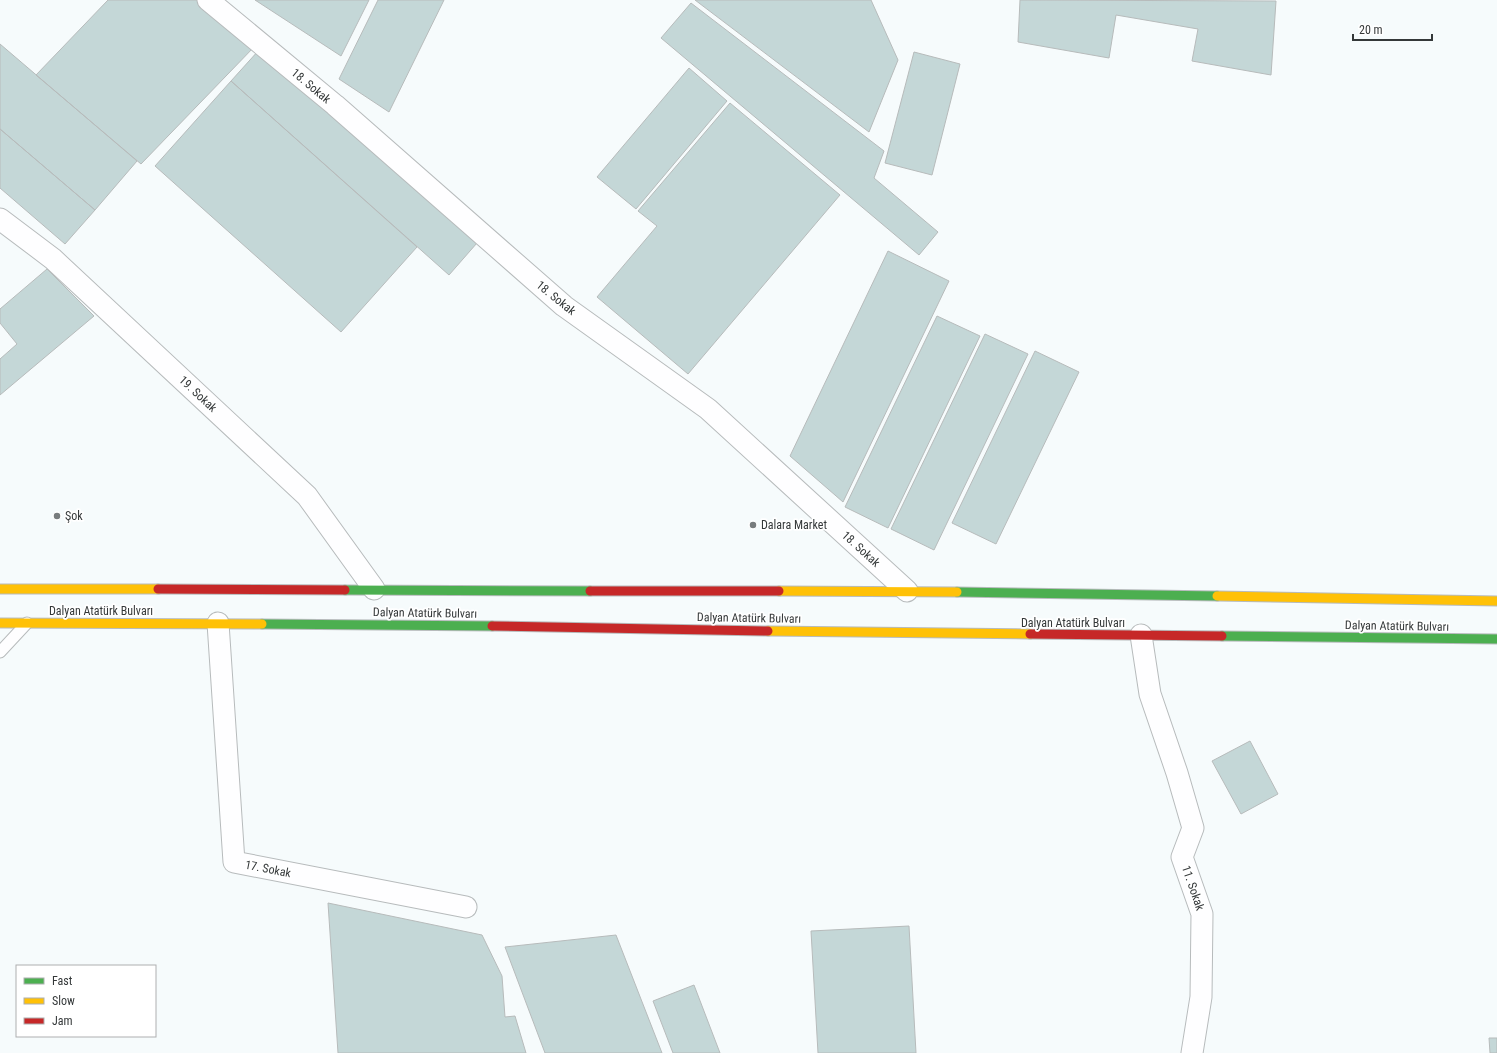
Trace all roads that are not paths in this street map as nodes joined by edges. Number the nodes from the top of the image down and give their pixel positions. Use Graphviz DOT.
graph roads {
  1 [pos="208,0"];
  2 [pos="0,219"];
  3 [pos="0,589"];
  4 [pos="374,589"];
  5 [pos="907,591"];
  6 [pos="1497,601"];
  7 [pos="0,623"];
  8 [pos="27,623"];
  9 [pos="218,623"];
  10 [pos="1141,636"];
  11 [pos="1497,639"];
  12 [pos="0,652"];
  13 [pos="466,907"];
  14 [pos="1192,1053"];
  1 -- 5 [label="street, 18. Sokak"];
  2 -- 4 [label="street, 19. Sokak"];
  3 -- 4 [label="main road, Dalyan Atatürk Bulvarı"];
  4 -- 5 [label="main road, Dalyan Atatürk Bulvarı"];
  5 -- 6 [label="main road, Dalyan Atatürk Bulvarı"];
  7 -- 8 [label="main road, Dalyan Atatürk Bulvarı"];
  8 -- 9 [label="main road, Dalyan Atatürk Bulvarı"];
  8 -- 12 [label="lane"];
  9 -- 10 [label="main road, Dalyan Atatürk Bulvarı"];
  9 -- 13 [label="street, 17. Sokak"];
  10 -- 11 [label="main road, Dalyan Atatürk Bulvarı"];
  10 -- 14 [label="street, 11. Sokak"];
}
